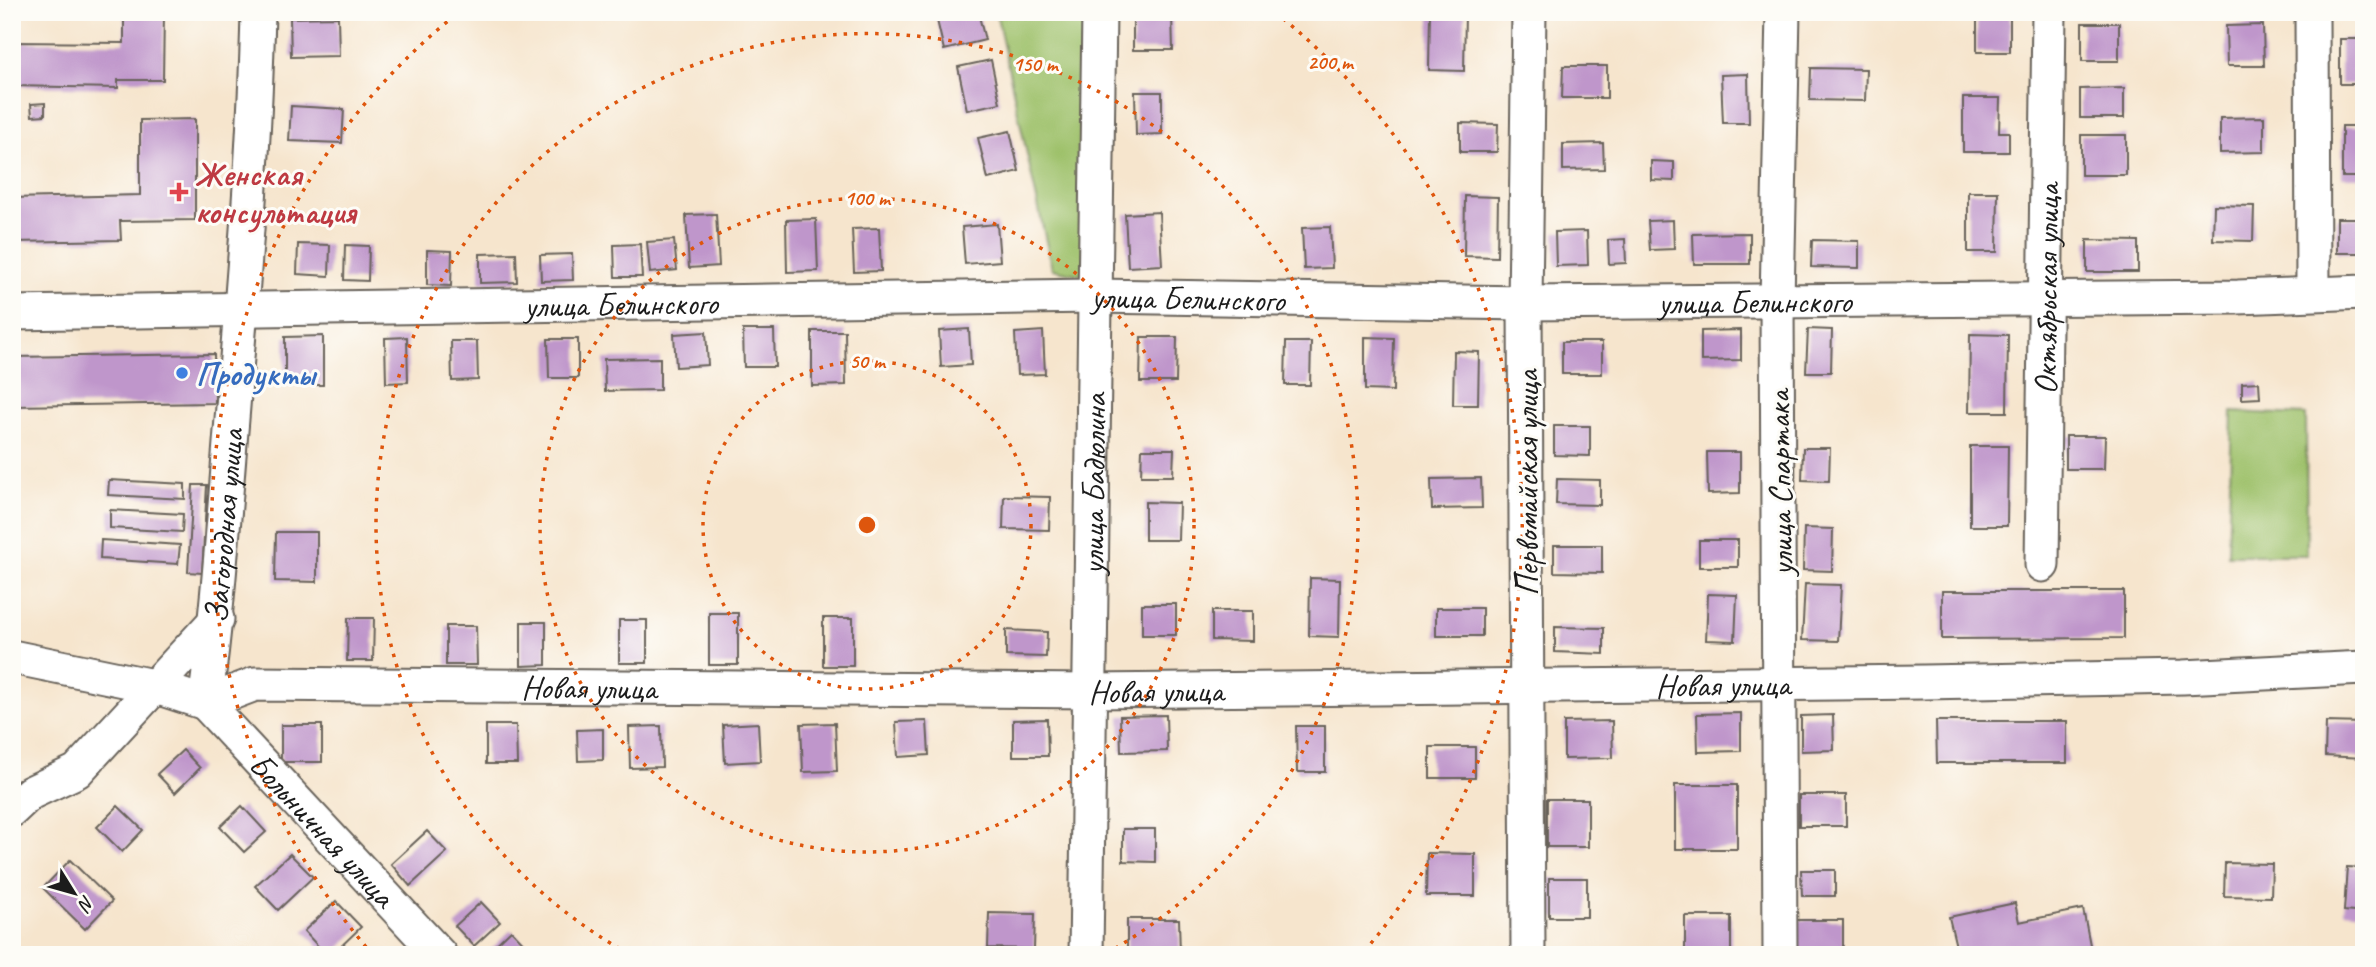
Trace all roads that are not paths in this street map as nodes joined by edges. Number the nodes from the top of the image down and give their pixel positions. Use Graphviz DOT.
graph roads {
  1 [pos="258,12"];
  2 [pos="1099,12"];
  3 [pos="1529,12"];
  4 [pos="1783,12"];
  5 [pos="2049,12"];
  6 [pos="2312,12"];
  7 [pos="2364,292"];
  8 [pos="2313,293"];
  9 [pos="1095,296"];
  10 [pos="2046,299"];
  11 [pos="1777,301"];
  12 [pos="1525,303"];
  13 [pos="241,311"];
  14 [pos="12,313"];
  15 [pos="2042,565"];
  16 [pos="217,619"];
  17 [pos="12,657"];
  18 [pos="2364,668"];
  19 [pos="1781,682"];
  20 [pos="153,686"];
  21 [pos="1526,686"];
  22 [pos="1091,691"];
  23 [pos="205,704"];
  24 [pos="12,810"];
  25 [pos="440,955"];
  26 [pos="1086,955"];
  27 [pos="1528,955"];
  28 [pos="1780,955"];
  1 -- 13 [label="street, Загородная улица"];
  2 -- 9 [label="street, улица Бадюлина"];
  3 -- 12 [label="street, Первомайская улица"];
  4 -- 11 [label="street, улица Спартака"];
  5 -- 10 [label="street, Октябрьская улица"];
  6 -- 8 [label="street"];
  7 -- 8 [label="street, улица Белинского"];
  8 -- 10 [label="street, улица Белинского"];
  9 -- 12 [label="street, улица Белинского"];
  9 -- 13 [label="street, улица Белинского"];
  9 -- 22 [label="street, улица Бадюлина"];
  10 -- 11 [label="street, улица Белинского"];
  10 -- 15 [label="street, Октябрьская улица"];
  11 -- 12 [label="street, улица Белинского"];
  11 -- 19 [label="street, улица Спартака"];
  12 -- 21 [label="street, Первомайская улица"];
  13 -- 14 [label="street, улица Белинского"];
  13 -- 16 [label="street, Загородная улица"];
  16 -- 20 [label="street"];
  16 -- 23 [label="street, Загородная улица"];
  17 -- 20 [label="street"];
  18 -- 19 [label="street, Новая улица"];
  19 -- 21 [label="street, Новая улица"];
  19 -- 28 [label="street, улица Спартака"];
  20 -- 23 [label="street"];
  20 -- 24 [label="street"];
  21 -- 22 [label="street, Новая улица"];
  21 -- 27 [label="street, Первомайская улица"];
  22 -- 23 [label="street, Новая улица"];
  22 -- 26 [label="street, улица Бадюлина"];
  23 -- 25 [label="street, Больничная улица"];
}
